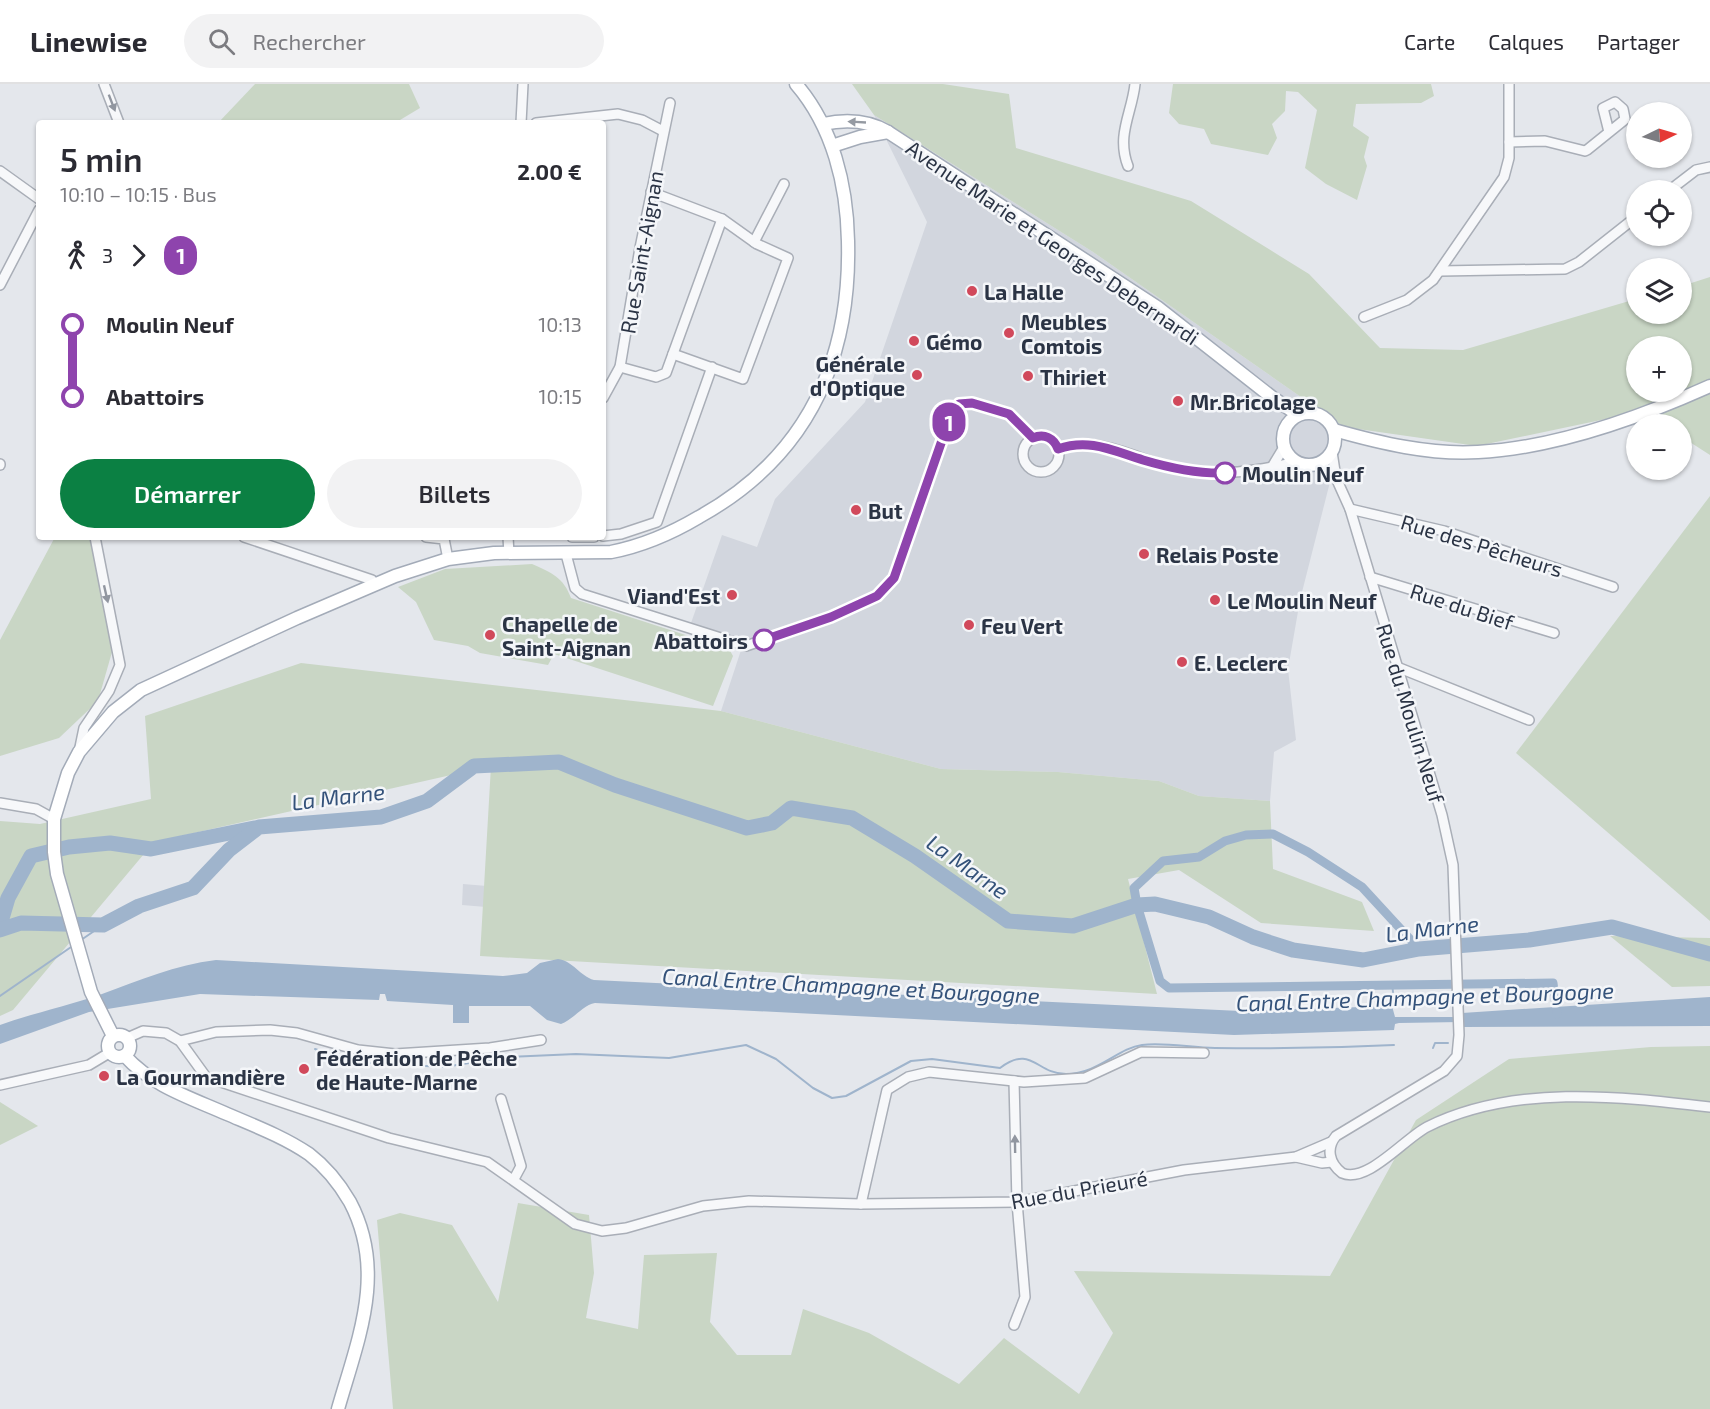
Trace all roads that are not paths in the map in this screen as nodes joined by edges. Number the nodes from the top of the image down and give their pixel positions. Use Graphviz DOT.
graph roads {
  1 [pos="104,84"];
  2 [pos="523,84"];
  3 [pos="796,84"];
  4 [pos="1136,84"];
  5 [pos="1509,84"];
  6 [pos="670,104"];
  7 [pos="117,120"];
  8 [pos="521,120"];
  9 [pos="563,120"];
  10 [pos="823,124"];
  11 [pos="663,131"];
  12 [pos="888,132"];
  13 [pos="1609,132"];
  14 [pos="1509,142"];
  15 [pos="832,146"];
  16 [pos="1128,165"];
  17 [pos="1710,167"];
  18 [pos="0,171"];
  19 [pos="1683,180"];
  20 [pos="784,184"];
  21 [pos="651,192"];
  22 [pos="36,197"];
  23 [pos="36,216"];
  24 [pos="722,219"];
  25 [pos="1626,225"];
  26 [pos="754,242"];
  27 [pos="1440,271"];
  28 [pos="0,285"];
  29 [pos="1364,317"];
  30 [pos="673,354"];
  31 [pos="620,367"];
  32 [pos="712,368"];
  33 [pos="1710,386"];
  34 [pos="606,393"];
  35 [pos="1273,398"];
  36 [pos="1303,413"];
  37 [pos="1287,426"];
  38 [pos="1334,430"];
  39 [pos="1033,438"];
  40 [pos="1367,439"];
  41 [pos="1284,447"];
  42 [pos="1333,448"];
  43 [pos="1058,449"];
  44 [pos="1297,462"];
  45 [pos="1320,463"];
  46 [pos="1272,467"];
  47 [pos="1336,478"];
  48 [pos="1350,509"];
  49 [pos="606,536"];
  50 [pos="96,540"];
  51 [pos="253,540"];
  52 [pos="444,540"];
  53 [pos="508,540"];
  54 [pos="509,554"];
  55 [pos="566,554"];
  56 [pos="448,559"];
  57 [pos="1370,577"];
  58 [pos="375,585"];
  59 [pos="1613,587"];
  60 [pos="1554,633"];
  61 [pos="1397,667"];
  62 [pos="1529,720"];
  63 [pos="79,752"];
  64 [pos="0,803"];
  65 [pos="54,819"];
  66 [pos="1458,977"];
  67 [pos="112,1036"];
  68 [pos="127,1038"];
  69 [pos="541,1040"];
  70 [pos="180,1041"];
  71 [pos="109,1053"];
  72 [pos="1204,1053"];
  73 [pos="125,1056"];
  74 [pos="1014,1081"];
  75 [pos="0,1085"];
  76 [pos="501,1099"];
  77 [pos="1710,1107"];
  78 [pos="1331,1142"];
  79 [pos="1296,1157"];
  80 [pos="1332,1162"];
  81 [pos="514,1179"];
  82 [pos="1017,1202"];
  83 [pos="861,1204"];
  84 [pos="1014,1325"];
  85 [pos="338,1409"];
  1 -- 7 [label="street, one-way"];
  2 -- 8 [label="street"];
  3 -- 10 [label="main road"];
  4 -- 16 [label="street"];
  5 -- 14 [label="street"];
  6 -- 11 [label="street, Rue Saint-Aignan"];
  9 -- 11 [label="street"];
  12 -- 10 [label="main road, Avenue Marie et Georges Debernardi, one-way"];
  10 -- 15 [label="main road"];
  11 -- 21 [label="street, Rue Saint-Aignan"];
  12 -- 15 [label="main road, Avenue Marie et Georges Debernardi"];
  12 -- 35 [label="main road, Avenue Marie et Georges Debernardi"];
  13 -- 14 [label="street"];
  14 -- 27 [label="street"];
  15 -- 55 [label="main road"];
  17 -- 19 [label="street"];
  18 -- 22 [label="street"];
  20 -- 26 [label="street"];
  21 -- 24 [label="street"];
  21 -- 31 [label="street, Rue Saint-Aignan"];
  23 -- 28 [label="street"];
  24 -- 26 [label="street"];
  24 -- 30 [label="street"];
  25 -- 27 [label="street"];
  26 -- 32 [label="street"];
  27 -- 29 [label="street"];
  30 -- 31 [label="street"];
  30 -- 32 [label="street"];
  31 -- 34 [label="street, Rue Saint-Aignan"];
  32 -- 49 [label="street"];
  33 -- 40 [label="main road"];
  35 -- 36 [label="main road, Avenue Marie et Georges Debernardi"];
  35 -- 37 [label="main road, Avenue Marie et Georges Debernardi"];
  36 -- 37 [label="main road"];
  36 -- 38 [label="main road"];
  37 -- 41 [label="main road"];
  38 -- 40 [label="main road"];
  38 -- 42 [label="main road"];
  39 -- 43 [label="street"];
  39 -- 43 [label="street"];
  39 -- 55 [label="street"];
  40 -- 42 [label="main road"];
  41 -- 44 [label="main road"];
  41 -- 46 [label="street"];
  42 -- 45 [label="main road"];
  42 -- 47 [label="street, Rue du Moulin Neuf"];
  43 -- 46 [label="street"];
  44 -- 45 [label="main road"];
  44 -- 46 [label="street"];
  45 -- 47 [label="street, Rue du Moulin Neuf"];
  47 -- 48 [label="street, Rue du Moulin Neuf"];
  48 -- 57 [label="street, Rue du Moulin Neuf"];
  48 -- 59 [label="street, Rue des Pêcheurs"];
  50 -- 63 [label="street, one-way"];
  51 -- 58 [label="street"];
  52 -- 56 [label="street"];
  53 -- 54 [label="street"];
  54 -- 55 [label="main road"];
  54 -- 56 [label="main road"];
  56 -- 58 [label="main road"];
  57 -- 60 [label="street, Rue du Bief"];
  57 -- 61 [label="street, Rue du Moulin Neuf"];
  58 -- 63 [label="main road"];
  61 -- 62 [label="street"];
  61 -- 66 [label="street, Rue du Moulin Neuf"];
  63 -- 65 [label="main road"];
  64 -- 65 [label="street"];
  65 -- 67 [label="main road"];
  66 -- 78 [label="street, Rue du Prieuré"];
  67 -- 68 [label="main road"];
  67 -- 71 [label="main road"];
  68 -- 70 [label="street"];
  68 -- 73 [label="main road"];
  69 -- 70 [label="street"];
  70 -- 81 [label="street, Rue du Prieuré"];
  71 -- 73 [label="main road"];
  71 -- 75 [label="street"];
  72 -- 74 [label="street"];
  73 -- 85 [label="main road"];
  82 -- 74 [label="street, one-way"];
  74 -- 83 [label="street"];
  76 -- 81 [label="street"];
  77 -- 80 [label="street, Rue du Prieuré"];
  78 -- 79 [label="street, Rue du Prieuré"];
  78 -- 80 [label="street"];
  79 -- 80 [label="street, Rue du Prieuré"];
  79 -- 82 [label="street, Rue du Prieuré"];
  81 -- 83 [label="street, Rue du Prieuré"];
  82 -- 83 [label="street, Rue du Prieuré"];
  82 -- 84 [label="street"];
}
